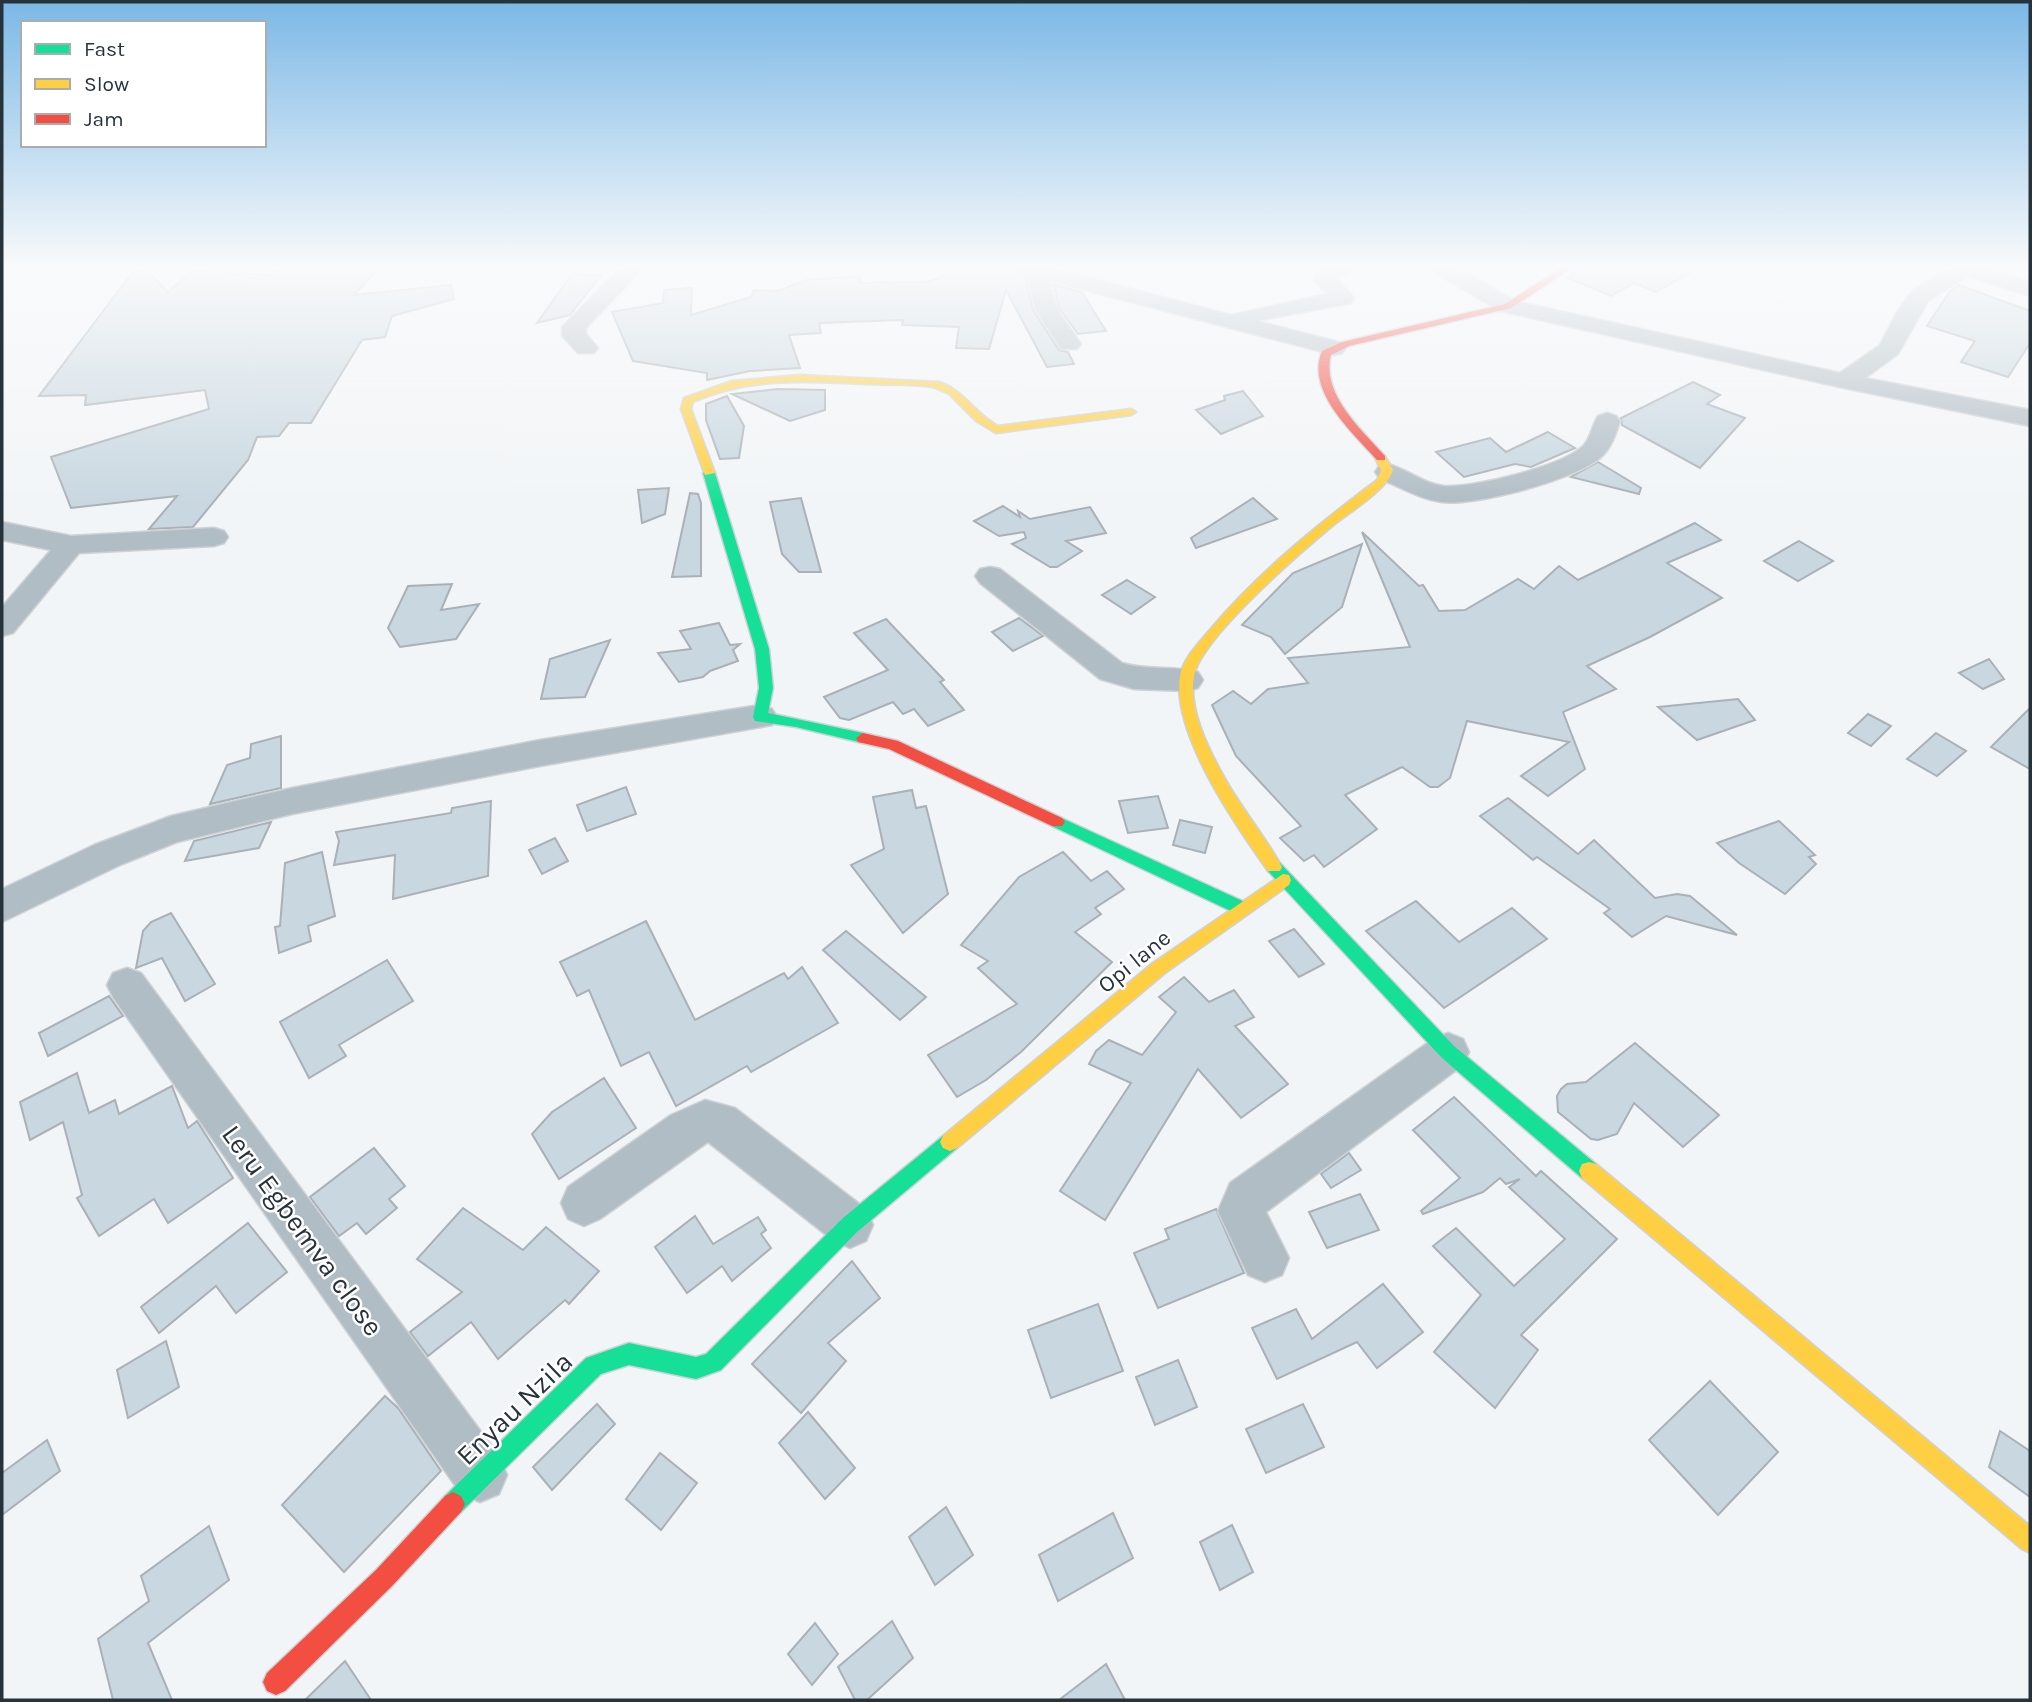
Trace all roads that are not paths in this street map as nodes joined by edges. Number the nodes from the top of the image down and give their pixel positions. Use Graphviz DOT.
graph roads {
  1 [pos="584,345"];
  2 [pos="1324,345"];
  3 [pos="1345,345"];
  4 [pos="1685,345"];
  5 [pos="1892,345"];
  6 [pos="586,348"];
  7 [pos="1334,348"];
  8 [pos="1844,381"];
  9 [pos="1131,412"];
  10 [pos="2030,418"];
  11 [pos="1607,421"];
  12 [pos="1388,472"];
  13 [pos="2,531"];
  14 [pos="214,537"];
  15 [pos="71,545"];
  16 [pos="990,576"];
  17 [pos="2,626"];
  18 [pos="1187,680"];
  19 [pos="760,717"];
  20 [pos="1283,880"];
  21 [pos="2,906"];
  22 [pos="1241,908"];
  23 [pos="127,985"];
  24 [pos="1448,1052"];
  25 [pos="584,1203"];
  26 [pos="850,1225"];
  27 [pos="1265,1258"];
  28 [pos="480,1475"];
  29 [pos="2030,1541"];
  30 [pos="276,1682"];
  1 -- 6 [label="street"];
  2 -- 7 [label="street"];
  3 -- 7 [label="street"];
  4 -- 8 [label="street"];
  5 -- 8 [label="street"];
  7 -- 12 [label="street"];
  8 -- 10 [label="street"];
  9 -- 19 [label="street"];
  11 -- 12 [label="street"];
  12 -- 18 [label="street"];
  13 -- 15 [label="street"];
  14 -- 15 [label="street"];
  15 -- 17 [label="street"];
  16 -- 18 [label="street"];
  18 -- 20 [label="street"];
  19 -- 21 [label="street"];
  19 -- 22 [label="street"];
  20 -- 22 [label="street, Opi lane"];
  20 -- 24 [label="street"];
  22 -- 26 [label="street, Opi lane"];
  23 -- 28 [label="street, Leru Egbemva close"];
  24 -- 27 [label="street"];
  24 -- 29 [label="street"];
  25 -- 26 [label="street"];
  26 -- 28 [label="street, Enyau Nzila"];
  28 -- 30 [label="street, Enyau Nzila"];
}
